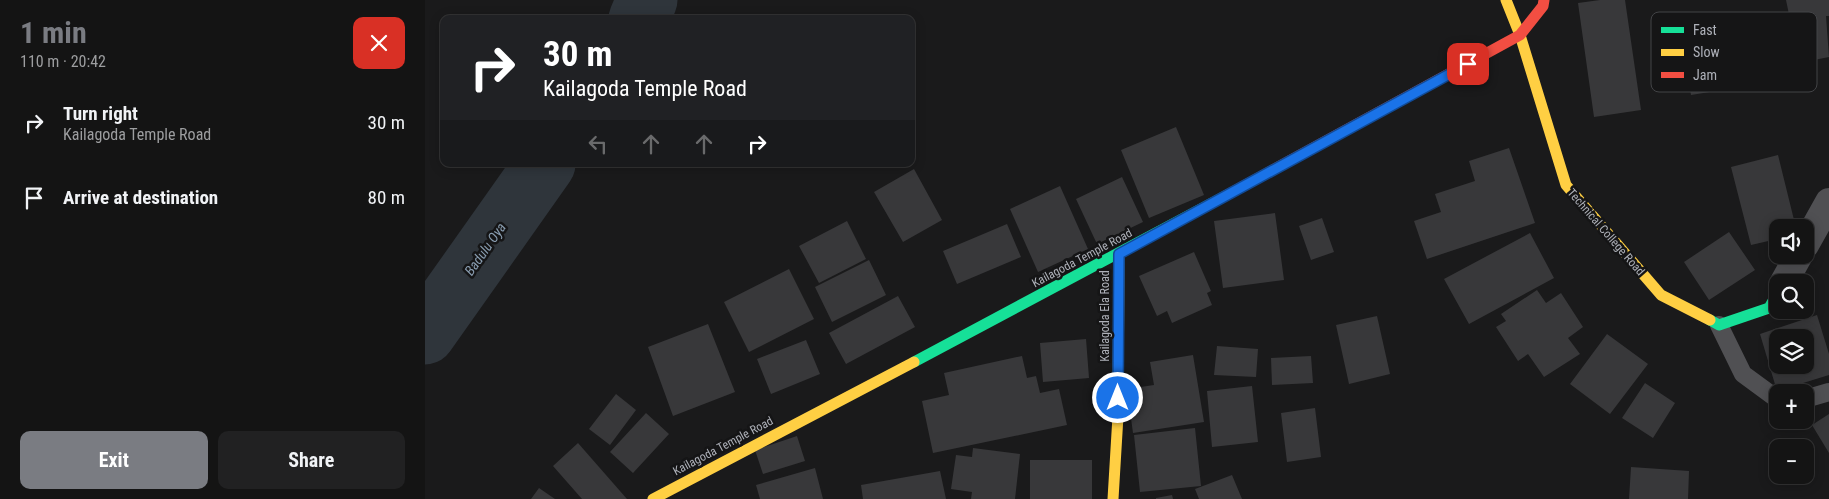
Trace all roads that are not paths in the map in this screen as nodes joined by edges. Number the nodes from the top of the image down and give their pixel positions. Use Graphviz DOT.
graph roads {
  1 [pos="1506,0"];
  2 [pos="1544,0"];
  3 [pos="1520,35"];
  4 [pos="1829,202"];
  5 [pos="1814,229"];
  6 [pos="1119,254"];
  7 [pos="1769,308"];
  8 [pos="1719,324"];
  9 [pos="1829,392"];
  10 [pos="1769,393"];
  11 [pos="1814,396"];
  12 [pos="653,499"];
  13 [pos="1113,499"];
  1 -- 3 [label="street, Technical College Road"];
  2 -- 3 [label="street"];
  3 -- 6 [label="street, Kailagoda Temple Road"];
  3 -- 8 [label="street, Technical College Road"];
  4 -- 5 [label="street"];
  6 -- 12 [label="street, Kailagoda Temple Road"];
  6 -- 13 [label="street, Kailagoda Ela Road"];
  7 -- 8 [label="street"];
  8 -- 10 [label="lane"];
  9 -- 11 [label="lane"];
}
